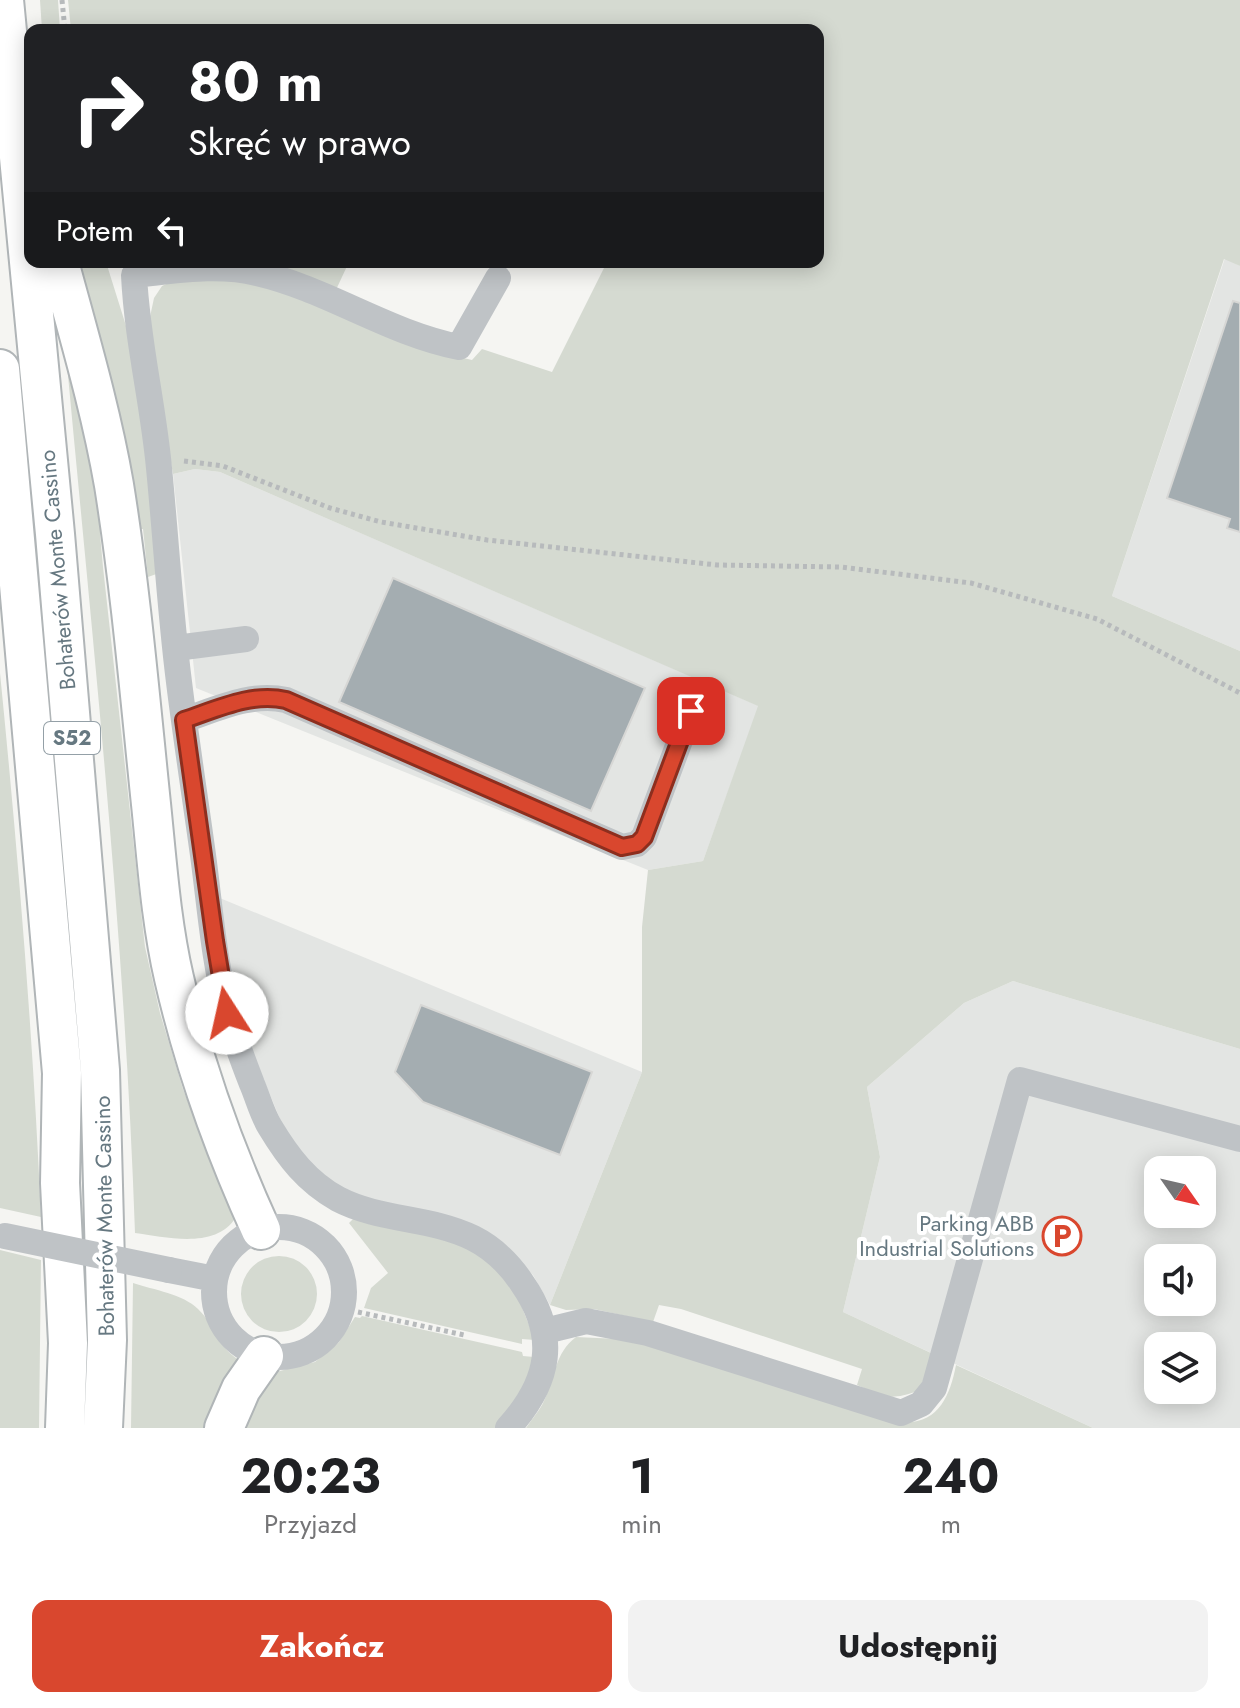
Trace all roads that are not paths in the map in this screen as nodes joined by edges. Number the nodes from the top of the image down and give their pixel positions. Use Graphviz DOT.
graph roads {
  1 [pos="4,0"];
  2 [pos="8,50"];
  3 [pos="24,116"];
  4 [pos="24,215"];
  5 [pos="29,268"];
  6 [pos="61,268"];
  7 [pos="498,278"];
  8 [pos="0,369"];
  9 [pos="246,639"];
  10 [pos="176,648"];
  11 [pos="691,711"];
  12 [pos="184,720"];
  13 [pos="1240,1139"];
  14 [pos="261,1230"];
  15 [pos="3,1235"];
  16 [pos="215,1279"];
  17 [pos="545,1331"];
  18 [pos="264,1356"];
  19 [pos="65,1428"];
  20 [pos="103,1428"];
  21 [pos="224,1428"];
  22 [pos="508,1428"];
  1 -- 2 [label="highway, Bohaterów Monte Cassino / S52"];
  2 -- 3 [label="highway"];
  2 -- 4 [label="highway, Bohaterów Monte Cassino / S52"];
  5 -- 20 [label="highway, Bohaterów Monte Cassino / S52"];
  6 -- 14 [label="highway"];
  7 -- 10 [label="street"];
  8 -- 19 [label="highway, Bohaterów Monte Cassino / S52"];
  9 -- 10 [label="street"];
  10 -- 12 [label="street"];
  11 -- 12 [label="street"];
  12 -- 17 [label="street"];
  13 -- 17 [label="street"];
  14 -- 16 [label="street"];
  14 -- 18 [label="street"];
  15 -- 16 [label="street, bridge"];
  16 -- 18 [label="street"];
  17 -- 22 [label="street"];
  18 -- 21 [label="highway"];
}
